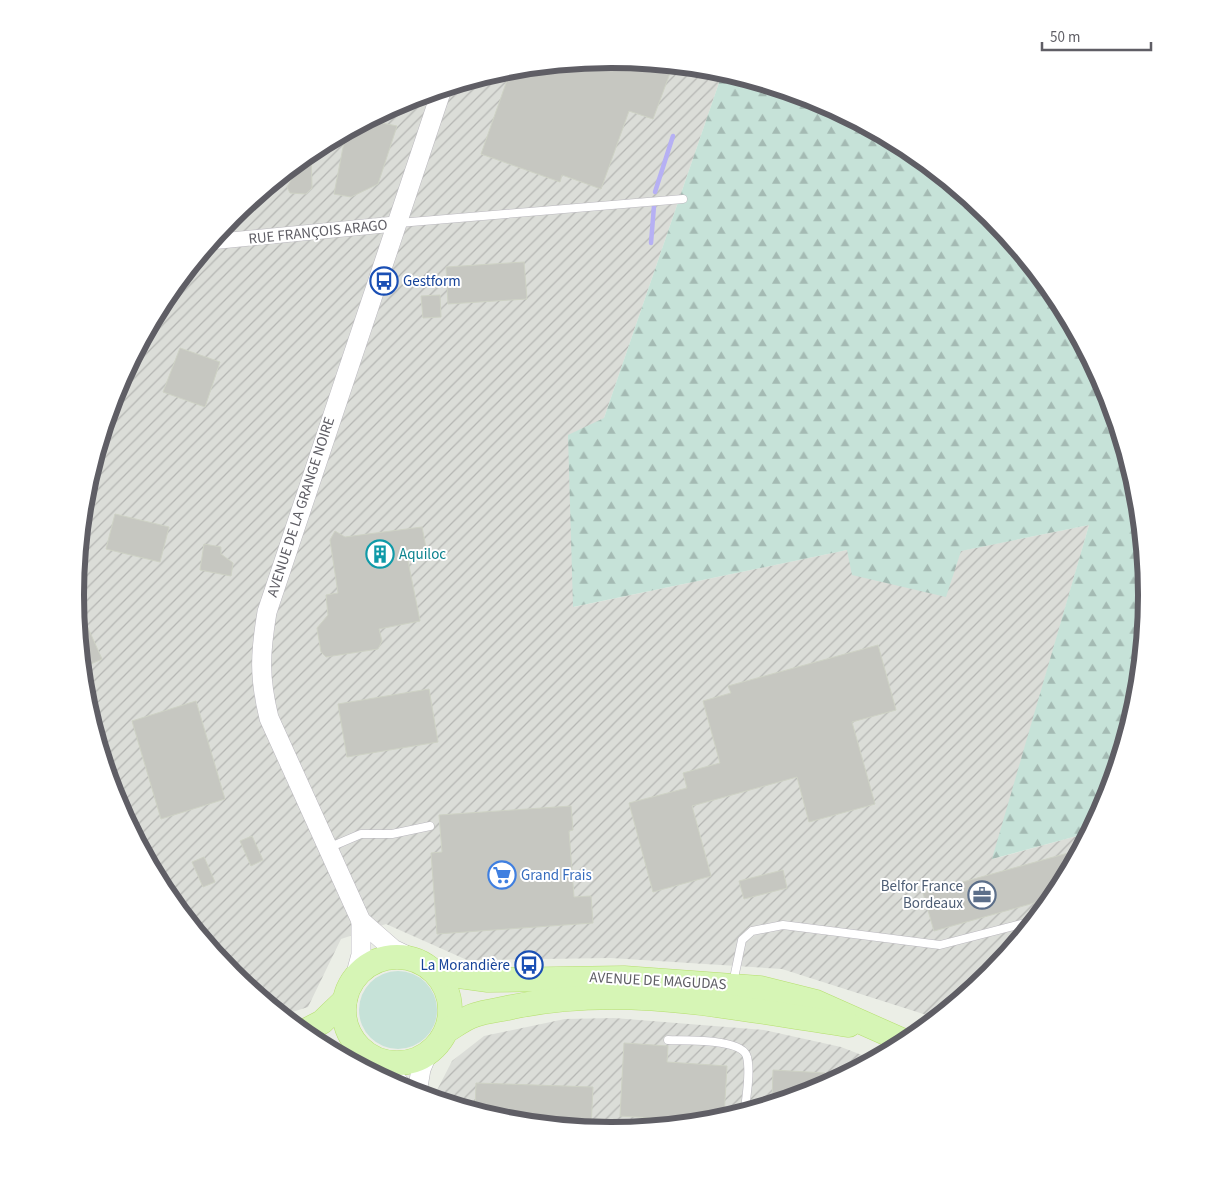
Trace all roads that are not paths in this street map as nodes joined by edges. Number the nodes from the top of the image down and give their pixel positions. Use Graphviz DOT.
graph roads {
  1 [pos="440,96"];
  2 [pos="683,199"];
  3 [pos="395,224"];
  4 [pos="221,241"];
  5 [pos="430,826"];
  6 [pos="328,848"];
  7 [pos="362,921"];
  8 [pos="1023,923"];
  9 [pos="414,959"];
  10 [pos="437,973"];
  11 [pos="355,978"];
  12 [pos="733,985"];
  13 [pos="345,1000"];
  14 [pos="311,1028"];
  15 [pos="872,1028"];
  16 [pos="448,1030"];
  17 [pos="896,1038"];
  18 [pos="668,1040"];
  19 [pos="353,1054"];
  20 [pos="427,1055"];
  21 [pos="371,1056"];
  22 [pos="386,1071"];
  23 [pos="418,1085"];
  24 [pos="745,1104"];
  1 -- 3 [label="street, AVENUE DE LA GRANGE NOIRE"];
  2 -- 3 [label="lane"];
  3 -- 4 [label="street, RUE FRANÇOIS ARAGO"];
  3 -- 6 [label="street, AVENUE DE LA GRANGE NOIRE"];
  5 -- 6 [label="lane"];
  6 -- 7 [label="street, AVENUE DE LA GRANGE NOIRE"];
  7 -- 9 [label="street, AVENUE DE LA GRANGE NOIRE"];
  7 -- 11 [label="street, AVENUE DE LA GRANGE NOIRE"];
  8 -- 12 [label="lane"];
  9 -- 10 [label="main road"];
  9 -- 11 [label="main road"];
  10 -- 12 [label="main road, AVENUE DE MAGUDAS"];
  10 -- 16 [label="main road"];
  11 -- 13 [label="main road"];
  12 -- 15 [label="main road, AVENUE DE MAGUDAS"];
  13 -- 14 [label="main road"];
  13 -- 21 [label="main road"];
  15 -- 16 [label="main road, AVENUE DE MAGUDAS"];
  15 -- 17 [label="main road, AVENUE DE MAGUDAS"];
  16 -- 20 [label="main road"];
  18 -- 24 [label="lane"];
  19 -- 21 [label="main road"];
  20 -- 21 [label="main road"];
  20 -- 23 [label="street"];
  21 -- 22 [label="street"];
}
